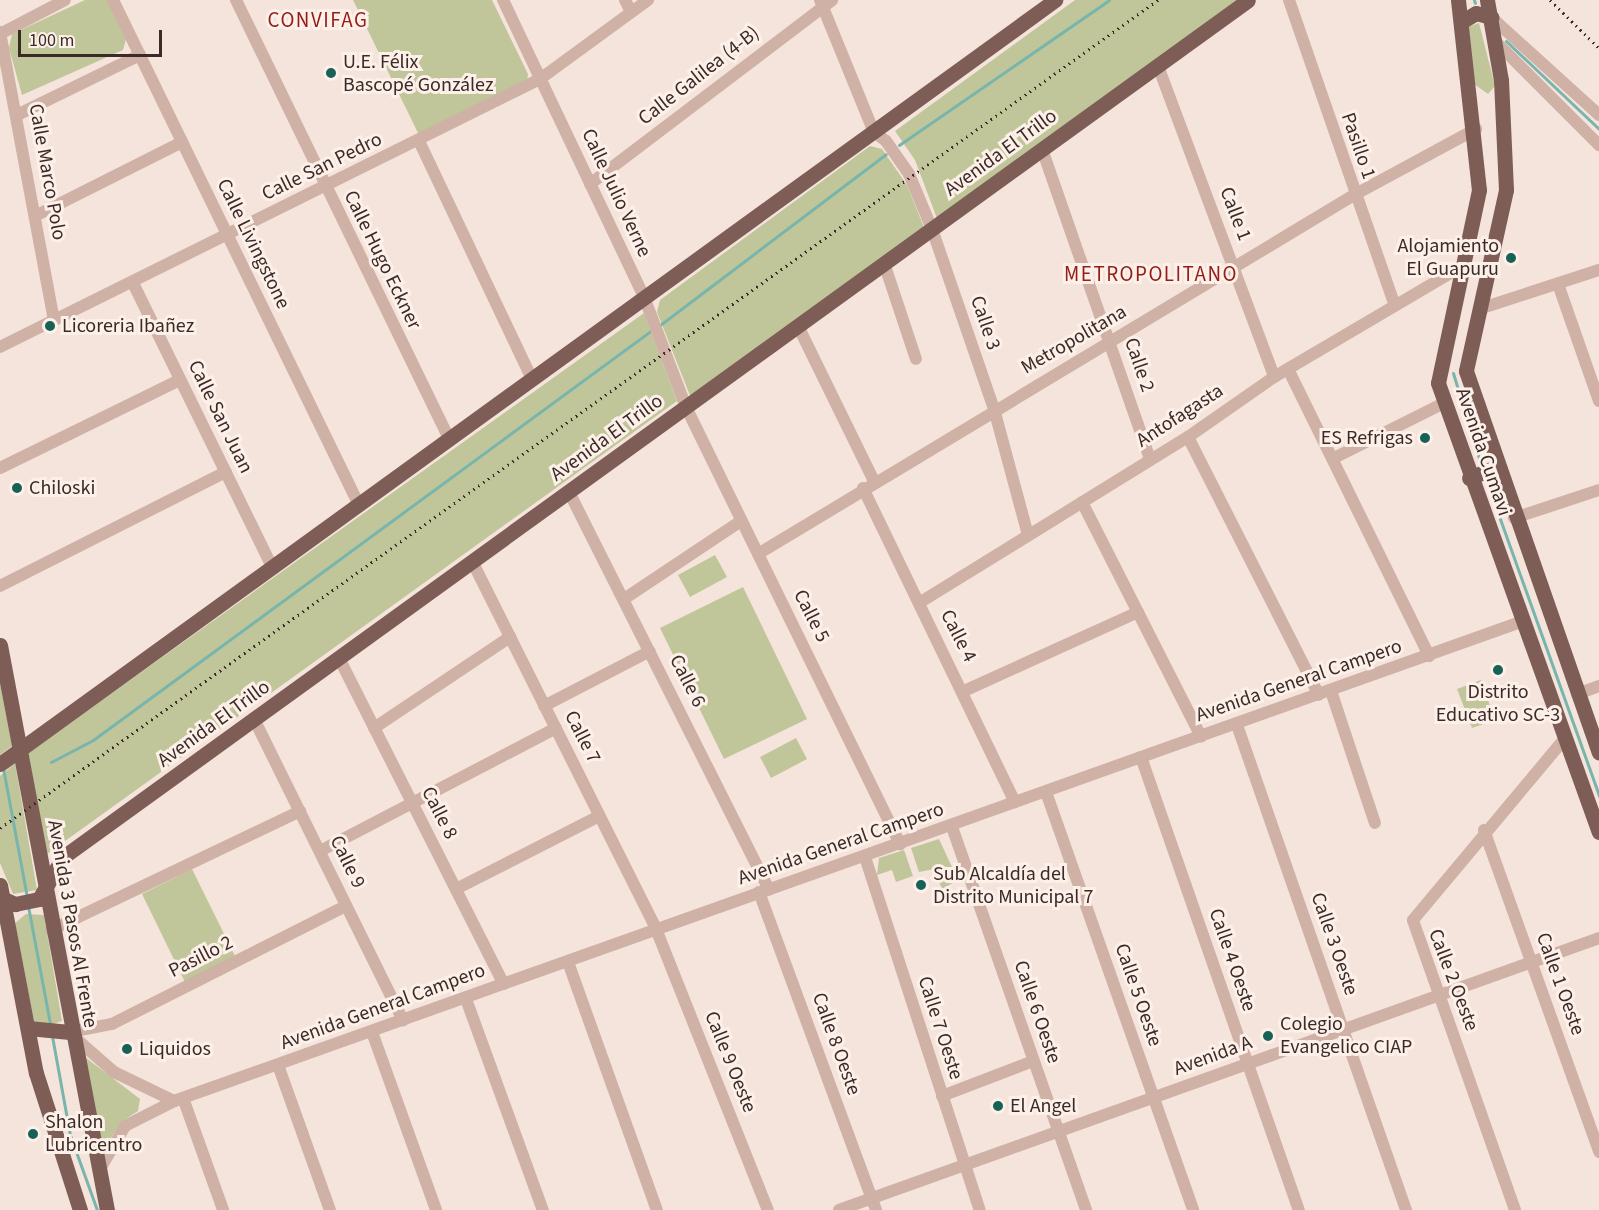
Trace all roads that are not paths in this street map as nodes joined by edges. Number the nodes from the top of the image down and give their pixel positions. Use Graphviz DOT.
graph roads {
  1 [pos="65,0"];
  2 [pos="113,0"];
  3 [pos="236,0"];
  4 [pos="503,0"];
  5 [pos="625,0"];
  6 [pos="648,0"];
  7 [pos="1055,0"];
  8 [pos="1248,0"];
  9 [pos="1289,0"];
  10 [pos="1458,0"];
  11 [pos="1487,0"];
  12 [pos="825,2"];
  13 [pos="631,12"];
  14 [pos="1491,17"];
  15 [pos="1461,22"];
  16 [pos="0,33"];
  17 [pos="1496,42"];
  18 [pos="140,55"];
  19 [pos="1158,66"];
  20 [pos="1527,75"];
  21 [pos="540,79"];
  22 [pos="1470,89"];
  23 [pos="1570,91"];
  24 [pos="1501,93"];
  25 [pos="1558,103"];
  26 [pos="17,115"];
  27 [pos="1599,115"];
  28 [pos="1476,129"];
  29 [pos="874,132"];
  30 [pos="419,141"];
  31 [pos="182,142"];
  32 [pos="1599,145"];
  33 [pos="1042,150"];
  34 [pos="590,184"];
  35 [pos="325,187"];
  36 [pos="1354,195"];
  37 [pos="1478,206"];
  38 [pos="1503,213"];
  39 [pos="35,216"];
  40 [pos="932,229"];
  41 [pos="227,235"];
  42 [pos="884,263"];
  43 [pos="1464,265"];
  44 [pos="1234,268"];
  45 [pos="1599,270"];
  46 [pos="133,283"];
  47 [pos="1558,284"];
  48 [pos="645,300"];
  49 [pos="1394,303"];
  50 [pos="1479,309"];
  51 [pos="54,320"];
  52 [pos="798,326"];
  53 [pos="1110,342"];
  54 [pos="0,347"];
  55 [pos="1443,353"];
  56 [pos="1466,354"];
  57 [pos="916,359"];
  58 [pos="1288,369"];
  59 [pos="1274,377"];
  60 [pos="180,380"];
  61 [pos="532,380"];
  62 [pos="1599,401"];
  63 [pos="1442,404"];
  64 [pos="686,407"];
  65 [pos="994,409"];
  66 [pos="1188,437"];
  67 [pos="449,439"];
  68 [pos="1334,458"];
  69 [pos="1150,459"];
  70 [pos="0,468"];
  71 [pos="1494,468"];
  72 [pos="226,472"];
  73 [pos="1473,477"];
  74 [pos="874,482"];
  75 [pos="863,488"];
  76 [pos="1599,490"];
  77 [pos="569,492"];
  78 [pos="1083,502"];
  79 [pos="359,505"];
  80 [pos="1514,518"];
  81 [pos="741,521"];
  82 [pos="1028,535"];
  83 [pos="758,555"];
  84 [pos="472,561"];
  85 [pos="273,568"];
  86 [pos="0,586"];
  87 [pos="624,599"];
  88 [pos="919,603"];
  89 [pos="1138,612"];
  90 [pos="1521,622"];
  91 [pos="510,637"];
  92 [pos="0,645"];
  93 [pos="650,651"];
  94 [pos="1429,656"];
  95 [pos="340,660"];
  96 [pos="1599,686"];
  97 [pos="964,691"];
  98 [pos="1331,691"];
  99 [pos="1577,694"];
  100 [pos="1319,695"];
  101 [pos="544,706"];
  102 [pos="14,720"];
  103 [pos="255,722"];
  104 [pos="1237,725"];
  105 [pos="374,728"];
  106 [pos="556,728"];
  107 [pos="43,733"];
  108 [pos="1202,736"];
  109 [pos="1565,738"];
  110 [pos="1599,753"];
  111 [pos="11,756"];
  112 [pos="1141,757"];
  113 [pos="1046,792"];
  114 [pos="412,802"];
  115 [pos="1015,802"];
  116 [pos="1595,802"];
  117 [pos="300,811"];
  118 [pos="600,816"];
  119 [pos="1375,823"];
  120 [pos="952,827"];
  121 [pos="1484,830"];
  122 [pos="1599,832"];
  123 [pos="900,844"];
  124 [pos="320,851"];
  125 [pos="864,857"];
  126 [pos="456,889"];
  127 [pos="764,891"];
  128 [pos="4,896"];
  129 [pos="42,897"];
  130 [pos="346,906"];
  131 [pos="656,929"];
  132 [pos="51,930"];
  133 [pos="1599,938"];
  134 [pos="568,962"];
  135 [pos="1532,962"];
  136 [pos="504,984"];
  137 [pos="1439,996"];
  138 [pos="465,999"];
  139 [pos="403,1020"];
  140 [pos="28,1028"];
  141 [pos="1344,1030"];
  142 [pos="372,1032"];
  143 [pos="59,1033"];
  144 [pos="1033,1061"];
  145 [pos="1248,1064"];
  146 [pos="278,1065"];
  147 [pos="942,1096"];
  148 [pos="1153,1098"];
  149 [pos="178,1099"];
  150 [pos="1058,1132"];
  151 [pos="1599,1152"];
  152 [pos="964,1165"];
  153 [pos="98,1176"];
  154 [pos="874,1204"];
  155 [pos="80,1210"];
  156 [pos="107,1210"];
  157 [pos="223,1210"];
  158 [pos="330,1210"];
  159 [pos="436,1210"];
  160 [pos="543,1210"];
  161 [pos="657,1210"];
  162 [pos="768,1210"];
  163 [pos="839,1210"];
  164 [pos="980,1210"];
  165 [pos="1086,1210"];
  166 [pos="1193,1210"];
  167 [pos="1299,1210"];
  168 [pos="1406,1210"];
  169 [pos="1515,1210"];
  1 -- 16 [label="street"];
  2 -- 18 [label="street, Calle Livingstone"];
  3 -- 35 [label="street, Calle Hugo Eckner"];
  4 -- 21 [label="street, Calle Julio Verne"];
  5 -- 13 [label="street"];
  6 -- 13 [label="street, Calle San Pedro"];
  7 -- 29 [label="main road"];
  8 -- 19 [label="main road, Avenida El Trillo"];
  9 -- 36 [label="street, Pasillo 1"];
  10 -- 15 [label="main road, Avenida Cumavi"];
  11 -- 14 [label="main road, Avenida Cumavi"];
  12 -- 29 [label="street, Calle 3"];
  12 -- 34 [label="street, Calle Galilea (4-B)"];
  13 -- 21 [label="street, Calle San Pedro"];
  14 -- 15 [label="main road"];
  14 -- 17 [label="main road, Avenida Cumavi"];
  14 -- 23 [label="street"];
  15 -- 22 [label="main road, Avenida Cumavi"];
  16 -- 26 [label="street, Calle Marco Polo"];
  17 -- 20 [label="street"];
  17 -- 24 [label="main road, Avenida Cumavi"];
  18 -- 26 [label="street"];
  18 -- 31 [label="street, Calle Livingstone"];
  19 -- 33 [label="main road, Avenida El Trillo"];
  19 -- 44 [label="street, Calle 1"];
  20 -- 24 [label="street"];
  20 -- 25 [label="street"];
  21 -- 30 [label="street, Calle San Pedro"];
  21 -- 34 [label="street, Calle Julio Verne"];
  22 -- 24 [label="main road"];
  22 -- 28 [label="main road, Avenida Cumavi"];
  23 -- 25 [label="street"];
  23 -- 27 [label="street"];
  24 -- 38 [label="main road, Avenida Cumavi"];
  25 -- 32 [label="street"];
  26 -- 39 [label="street, Calle Marco Polo"];
  28 -- 36 [label="street, Metropolitana"];
  28 -- 37 [label="main road, Avenida Cumavi"];
  29 -- 40 [label="street, Calle 3"];
  29 -- 48 [label="main road"];
  30 -- 35 [label="street, Calle San Pedro"];
  30 -- 61 [label="street"];
  31 -- 39 [label="street"];
  31 -- 41 [label="street, Calle Livingstone"];
  33 -- 40 [label="main road, Avenida El Trillo"];
  33 -- 53 [label="street, Calle 2"];
  34 -- 48 [label="street, Calle Julio Verne"];
  35 -- 41 [label="street, Calle San Pedro"];
  35 -- 67 [label="street, Calle Hugo Eckner"];
  36 -- 44 [label="street, Metropolitana"];
  36 -- 49 [label="street, Pasillo 1"];
  37 -- 38 [label="main road"];
  37 -- 43 [label="main road, Avenida Cumavi"];
  38 -- 50 [label="main road, Avenida Cumavi"];
  39 -- 51 [label="street, Calle Marco Polo"];
  40 -- 42 [label="main road, Avenida El Trillo"];
  40 -- 65 [label="street, Calle 3"];
  41 -- 46 [label="street, Calle San Pedro"];
  41 -- 79 [label="street, Calle Livingstone"];
  42 -- 52 [label="main road, Avenida El Trillo"];
  42 -- 57 [label="street"];
  43 -- 49 [label="street, Antofagasta"];
  43 -- 55 [label="main road, Avenida Cumavi"];
  44 -- 53 [label="street, Metropolitana"];
  44 -- 59 [label="street, Calle 1"];
  45 -- 47 [label="street"];
  46 -- 51 [label="street, Calle San Pedro"];
  46 -- 60 [label="street, Calle San Juan"];
  47 -- 50 [label="street"];
  47 -- 62 [label="street"];
  48 -- 61 [label="main road"];
  48 -- 64 [label="street, Calle Julio Verne"];
  49 -- 58 [label="street, Antofagasta"];
  50 -- 56 [label="main road, Avenida Cumavi"];
  51 -- 54 [label="street, Calle San Pedro"];
  52 -- 64 [label="main road, Avenida El Trillo"];
  52 -- 74 [label="street"];
  53 -- 65 [label="street, Metropolitana"];
  53 -- 69 [label="street, Calle 2"];
  55 -- 56 [label="main road"];
  55 -- 63 [label="main road, Avenida Cumavi"];
  56 -- 71 [label="main road, Avenida Cumavi"];
  58 -- 59 [label="street, Antofagasta"];
  58 -- 68 [label="street"];
  59 -- 66 [label="street, Antofagasta"];
  60 -- 70 [label="street"];
  60 -- 72 [label="street, Calle San Juan"];
  61 -- 67 [label="main road"];
  63 -- 68 [label="street"];
  63 -- 73 [label="main road, Avenida Cumavi"];
  64 -- 77 [label="main road, Avenida El Trillo"];
  64 -- 81 [label="street, Calle 5"];
  65 -- 74 [label="street, Metropolitana"];
  65 -- 82 [label="street, Calle 3"];
  66 -- 69 [label="street, Antofagasta"];
  66 -- 100 [label="street"];
  67 -- 79 [label="main road"];
  68 -- 94 [label="street"];
  69 -- 78 [label="street, Antofagasta"];
  71 -- 73 [label="main road"];
  71 -- 80 [label="main road, Avenida Cumavi"];
  72 -- 85 [label="street, Calle San Juan"];
  72 -- 86 [label="street"];
  73 -- 90 [label="main road, Avenida Cumavi"];
  74 -- 75 [label="street, Metropolitana"];
  75 -- 83 [label="street, Metropolitana"];
  75 -- 88 [label="street, Calle 4"];
  76 -- 80 [label="street"];
  77 -- 84 [label="main road, Avenida El Trillo"];
  77 -- 87 [label="street, Calle 6"];
  78 -- 82 [label="street, Antofagasta"];
  78 -- 89 [label="street"];
  79 -- 85 [label="main road"];
  80 -- 99 [label="main road, Avenida Cumavi"];
  81 -- 83 [label="street, Calle 5"];
  81 -- 87 [label="street"];
  82 -- 88 [label="street, Antofagasta"];
  83 -- 123 [label="street, Calle 5"];
  84 -- 91 [label="street, Calle 7"];
  84 -- 95 [label="main road, Avenida El Trillo"];
  85 -- 107 [label="main road"];
  87 -- 93 [label="street, Calle 6"];
  88 -- 97 [label="street, Calle 4"];
  89 -- 97 [label="street"];
  89 -- 108 [label="street"];
  90 -- 94 [label="street, Avenida General Campero"];
  90 -- 109 [label="main road, Avenida Cumavi"];
  91 -- 101 [label="street, Calle 7"];
  91 -- 105 [label="street"];
  92 -- 102 [label="main road, Avenida 3 Pasos Al Frente"];
  93 -- 101 [label="street"];
  93 -- 127 [label="street, Calle 6"];
  94 -- 98 [label="street, Avenida General Campero"];
  95 -- 103 [label="main road, Avenida El Trillo"];
  95 -- 105 [label="street, Calle 8"];
  96 -- 99 [label="street"];
  97 -- 115 [label="street, Calle 4"];
  98 -- 100 [label="street, Avenida General Campero"];
  98 -- 119 [label="street"];
  99 -- 110 [label="main road, Avenida Cumavi"];
  100 -- 104 [label="street, Avenida General Campero"];
  101 -- 106 [label="street, Calle 7"];
  102 -- 107 [label="main road"];
  102 -- 111 [label="main road, Avenida 3 Pasos Al Frente"];
  103 -- 117 [label="street, Calle 9"];
  103 -- 129 [label="main road, Avenida El Trillo"];
  104 -- 108 [label="street, Avenida General Campero"];
  104 -- 141 [label="street, Calle 3 Oeste"];
  105 -- 114 [label="street, Calle 8"];
  106 -- 114 [label="street"];
  106 -- 118 [label="street, Calle 7"];
  107 -- 111 [label="main road"];
  108 -- 112 [label="street, Avenida General Campero"];
  109 -- 116 [label="main road, Avenida Cumavi"];
  109 -- 121 [label="street, Calle 2 Oeste"];
  111 -- 129 [label="main road, Avenida 3 Pasos Al Frente"];
  112 -- 113 [label="street, Avenida General Campero"];
  112 -- 145 [label="street, Calle 4 Oeste"];
  113 -- 115 [label="street, Avenida General Campero"];
  113 -- 148 [label="street, Calle 5 Oeste"];
  114 -- 124 [label="street"];
  114 -- 126 [label="street, Calle 8"];
  115 -- 120 [label="street, Avenida General Campero"];
  116 -- 122 [label="main road, Avenida Cumavi"];
  117 -- 124 [label="street, Calle 9"];
  117 -- 132 [label="street"];
  118 -- 126 [label="street"];
  118 -- 131 [label="street, Calle 7"];
  120 -- 123 [label="street, Avenida General Campero"];
  120 -- 144 [label="street, Calle 6 Oeste"];
  121 -- 135 [label="street, Calle 1 Oeste"];
  121 -- 137 [label="street, Calle 2 Oeste"];
  123 -- 125 [label="street, Avenida General Campero"];
  124 -- 130 [label="street, Calle 9"];
  125 -- 127 [label="street, Avenida General Campero"];
  125 -- 147 [label="street, Calle 7 Oeste"];
  126 -- 136 [label="street, Calle 8"];
  127 -- 131 [label="street, Avenida General Campero"];
  127 -- 154 [label="street, Calle 8 Oeste"];
  128 -- 129 [label="main road"];
  128 -- 140 [label="main road"];
  129 -- 132 [label="main road, Avenida 3 Pasos Al Frente"];
  130 -- 139 [label="street, Calle 9"];
  130 -- 143 [label="street, Pasillo 2"];
  131 -- 134 [label="street, Avenida General Campero"];
  131 -- 162 [label="street, Calle 9 Oeste"];
  132 -- 143 [label="main road, Avenida 3 Pasos Al Frente"];
  133 -- 135 [label="street, Avenida A"];
  134 -- 136 [label="street, Avenida General Campero"];
  134 -- 161 [label="street"];
  135 -- 137 [label="street, Avenida A"];
  135 -- 151 [label="street, Calle 1 Oeste"];
  136 -- 138 [label="street, Avenida General Campero"];
  137 -- 141 [label="street, Avenida A"];
  137 -- 169 [label="street, Calle 2 Oeste"];
  138 -- 139 [label="street, Avenida General Campero"];
  138 -- 160 [label="street"];
  139 -- 142 [label="street, Avenida General Campero"];
  140 -- 143 [label="main road"];
  140 -- 155 [label="main road"];
  141 -- 145 [label="street, Avenida A"];
  141 -- 168 [label="street, Calle 3 Oeste"];
  142 -- 146 [label="street, Avenida General Campero"];
  142 -- 159 [label="street"];
  143 -- 149 [label="street"];
  143 -- 153 [label="main road, Avenida 3 Pasos Al Frente"];
  144 -- 147 [label="street"];
  144 -- 150 [label="street, Calle 6 Oeste"];
  145 -- 148 [label="street, Avenida A"];
  145 -- 167 [label="street, Calle 4 Oeste"];
  146 -- 149 [label="street, Avenida General Campero"];
  146 -- 158 [label="street"];
  147 -- 152 [label="street, Calle 7 Oeste"];
  148 -- 150 [label="street, Avenida A"];
  148 -- 166 [label="street, Calle 5 Oeste"];
  149 -- 153 [label="street, Avenida General Campero"];
  149 -- 157 [label="street"];
  150 -- 152 [label="street, Avenida A"];
  150 -- 165 [label="street, Calle 6 Oeste"];
  152 -- 154 [label="street, Avenida A"];
  152 -- 164 [label="street, Calle 7 Oeste"];
  153 -- 156 [label="main road, Avenida 3 Pasos Al Frente"];
  154 -- 163 [label="street, Avenida A"];
}
